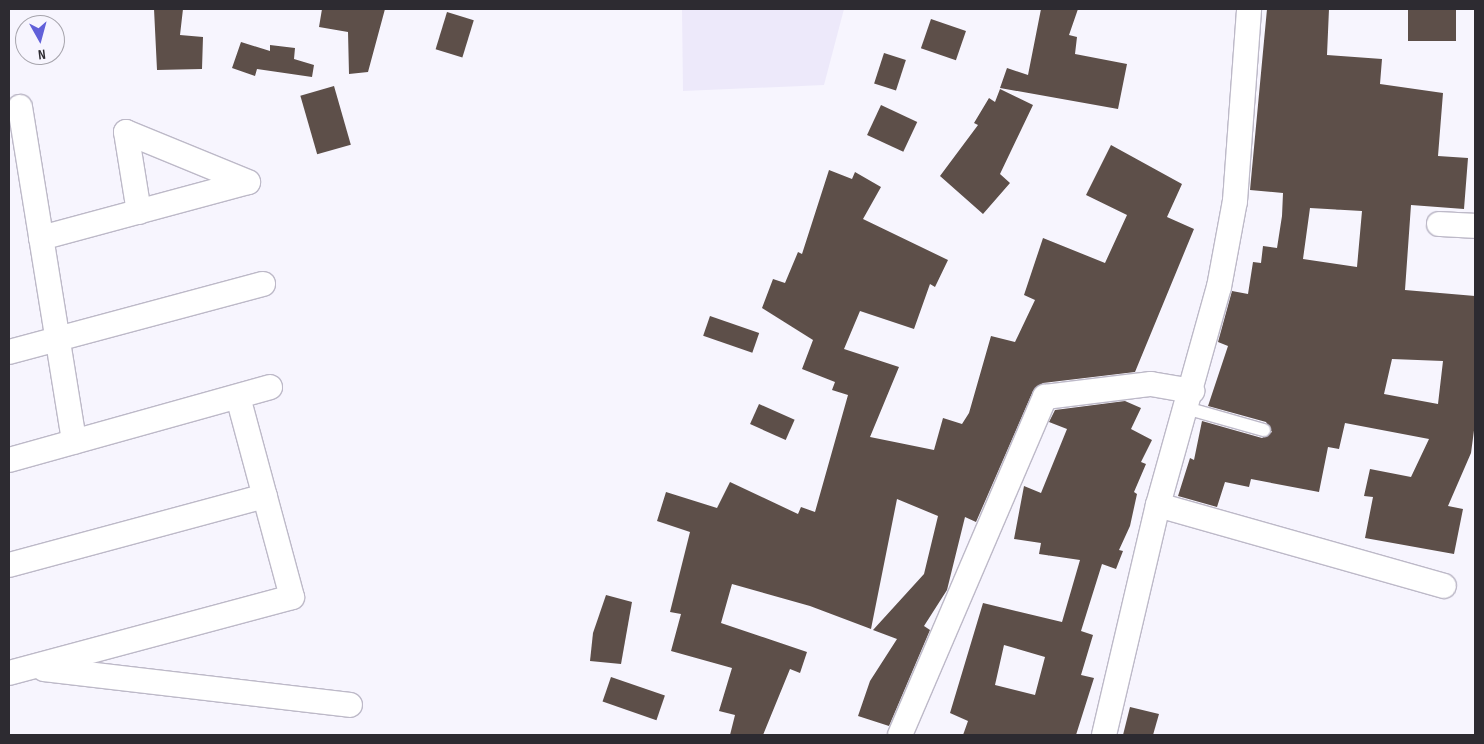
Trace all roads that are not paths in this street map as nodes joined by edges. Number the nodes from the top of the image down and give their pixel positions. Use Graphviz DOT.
graph roads {
  1 [pos="1250,9"];
  2 [pos="20,108"];
  3 [pos="138,212"];
  4 [pos="1439,224"];
  5 [pos="1475,226"];
  6 [pos="41,238"];
  7 [pos="263,284"];
  8 [pos="57,339"];
  9 [pos="9,352"];
  10 [pos="270,388"];
  11 [pos="238,396"];
  12 [pos="1189,400"];
  13 [pos="1264,430"];
  14 [pos="74,442"];
  15 [pos="9,460"];
  16 [pos="266,496"];
  17 [pos="1158,505"];
  18 [pos="9,566"];
  19 [pos="1444,586"];
  20 [pos="20,670"];
  21 [pos="350,705"];
  22 [pos="900,735"];
  23 [pos="1104,735"];
  1 -- 12 [label="street"];
  2 -- 6 [label="street"];
  3 -- 3 [label="street"];
  3 -- 6 [label="street"];
  4 -- 5 [label="street"];
  6 -- 8 [label="street"];
  7 -- 8 [label="street"];
  8 -- 9 [label="street"];
  8 -- 14 [label="street"];
  10 -- 11 [label="street"];
  11 -- 14 [label="street"];
  11 -- 16 [label="street"];
  12 -- 13 [label="lane"];
  12 -- 17 [label="street"];
  12 -- 22 [label="street"];
  14 -- 15 [label="street"];
  16 -- 18 [label="street"];
  16 -- 20 [label="street"];
  17 -- 19 [label="street"];
  17 -- 23 [label="street"];
  20 -- 21 [label="street"];
}
